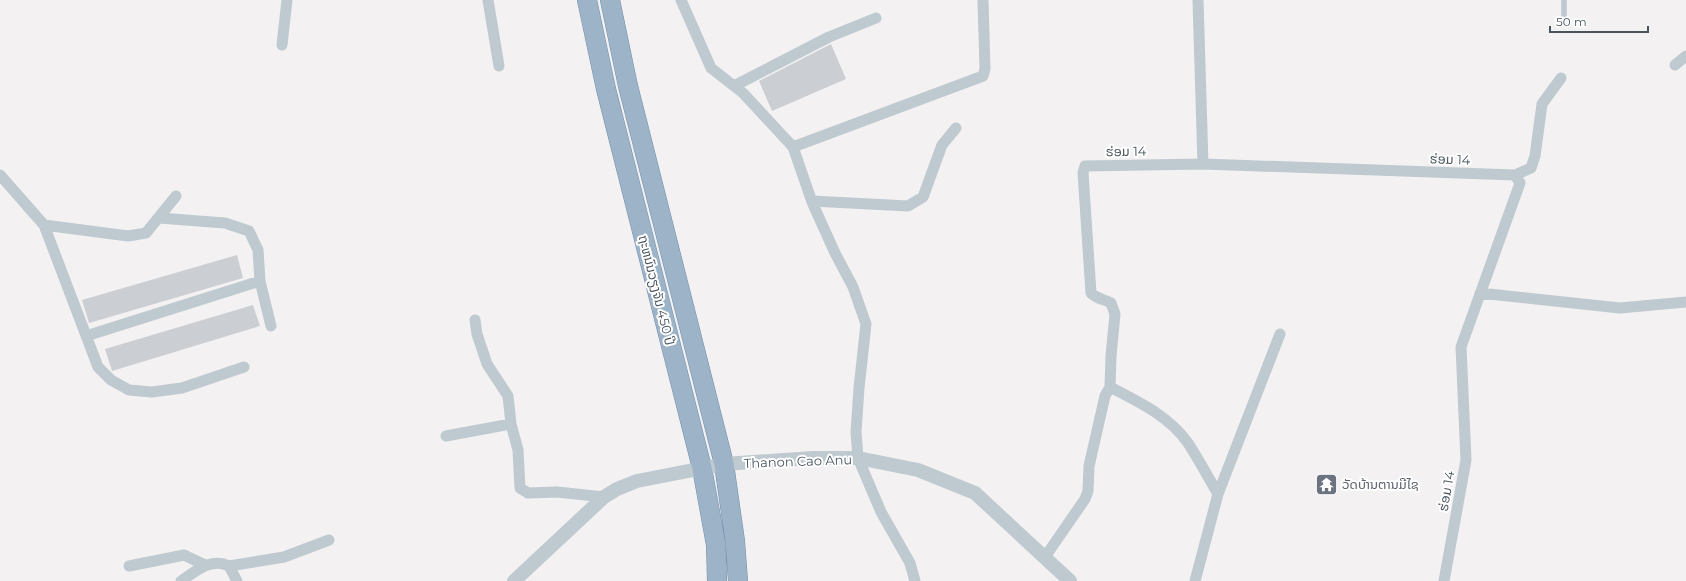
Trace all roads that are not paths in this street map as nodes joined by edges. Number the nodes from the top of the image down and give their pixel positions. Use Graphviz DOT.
graph roads {
  1 [pos="287,0"];
  2 [pos="488,0"];
  3 [pos="587,0"];
  4 [pos="610,0"];
  5 [pos="681,0"];
  6 [pos="983,0"];
  7 [pos="1198,0"];
  8 [pos="1564,0"];
  9 [pos="1564,15"];
  10 [pos="876,18"];
  11 [pos="282,45"];
  12 [pos="1686,56"];
  13 [pos="1675,65"];
  14 [pos="499,66"];
  15 [pos="1561,78"];
  16 [pos="734,86"];
  17 [pos="956,128"];
  18 [pos="793,147"];
  19 [pos="1203,164"];
  20 [pos="0,175"];
  21 [pos="1515,175"];
  22 [pos="176,196"];
  23 [pos="812,200"];
  24 [pos="159,218"];
  25 [pos="44,226"];
  26 [pos="260,281"];
  27 [pos="1480,293"];
  28 [pos="1686,302"];
  29 [pos="475,320"];
  30 [pos="271,326"];
  31 [pos="1280,334"];
  32 [pos="86,336"];
  33 [pos="244,367"];
  34 [pos="1110,388"];
  35 [pos="511,424"];
  36 [pos="446,436"];
  37 [pos="858,458"];
  38 [pos="724,464"];
  39 [pos="702,468"];
  40 [pos="1218,494"];
  41 [pos="604,497"];
  42 [pos="329,540"];
  43 [pos="1045,557"];
  44 [pos="205,565"];
  45 [pos="129,566"];
  46 [pos="229,566"];
  47 [pos="181,581"];
  48 [pos="237,581"];
  49 [pos="514,581"];
  50 [pos="717,581"];
  51 [pos="738,581"];
  52 [pos="915,581"];
  53 [pos="1070,581"];
  54 [pos="1195,581"];
  55 [pos="1444,581"];
  1 -- 11 [label="street"];
  2 -- 14 [label="street"];
  3 -- 39 [label="highway, ຖະຫນົນວຽງຈັນ 450 ປີ"];
  4 -- 38 [label="highway, ຖະຫນົນວຽງຈັນ 450 ປີ"];
  5 -- 16 [label="street"];
  6 -- 18 [label="street"];
  7 -- 19 [label="street"];
  8 -- 9 [label="lane"];
  10 -- 16 [label="street"];
  12 -- 13 [label="street"];
  15 -- 21 [label="street"];
  16 -- 18 [label="street"];
  17 -- 23 [label="street"];
  18 -- 23 [label="street"];
  19 -- 21 [label="street, ຮ່ອມ 14"];
  19 -- 34 [label="street, ຮ່ອມ 14"];
  20 -- 25 [label="street"];
  21 -- 27 [label="street, ຮ່ອມ 14"];
  22 -- 24 [label="street"];
  23 -- 37 [label="street"];
  24 -- 25 [label="street"];
  24 -- 26 [label="street"];
  25 -- 32 [label="street"];
  26 -- 30 [label="street"];
  26 -- 32 [label="street"];
  27 -- 28 [label="street"];
  27 -- 55 [label="street, ຮ່ອມ 14"];
  29 -- 35 [label="street"];
  31 -- 40 [label="street"];
  32 -- 33 [label="street"];
  34 -- 40 [label="street"];
  34 -- 43 [label="street"];
  35 -- 36 [label="street"];
  35 -- 41 [label="street"];
  37 -- 38 [label="street, Thanon Cao Anu"];
  37 -- 43 [label="street, Thanon Cao Anu"];
  37 -- 52 [label="street"];
  38 -- 39 [label="street, Thanon Cao Anu"];
  38 -- 51 [label="highway, ຖະຫນົນວຽງຈັນ 450 ປີ"];
  39 -- 41 [label="street, Thanon Cao Anu"];
  39 -- 50 [label="highway, ຖະຫນົນວຽງຈັນ 450 ປີ"];
  40 -- 54 [label="street"];
  41 -- 49 [label="street, Thanon Cao Anu"];
  42 -- 46 [label="street"];
  43 -- 53 [label="street, Thanon Cao Anu"];
  44 -- 45 [label="street"];
  44 -- 46 [label="street"];
  44 -- 47 [label="street"];
  46 -- 48 [label="street"];
}
